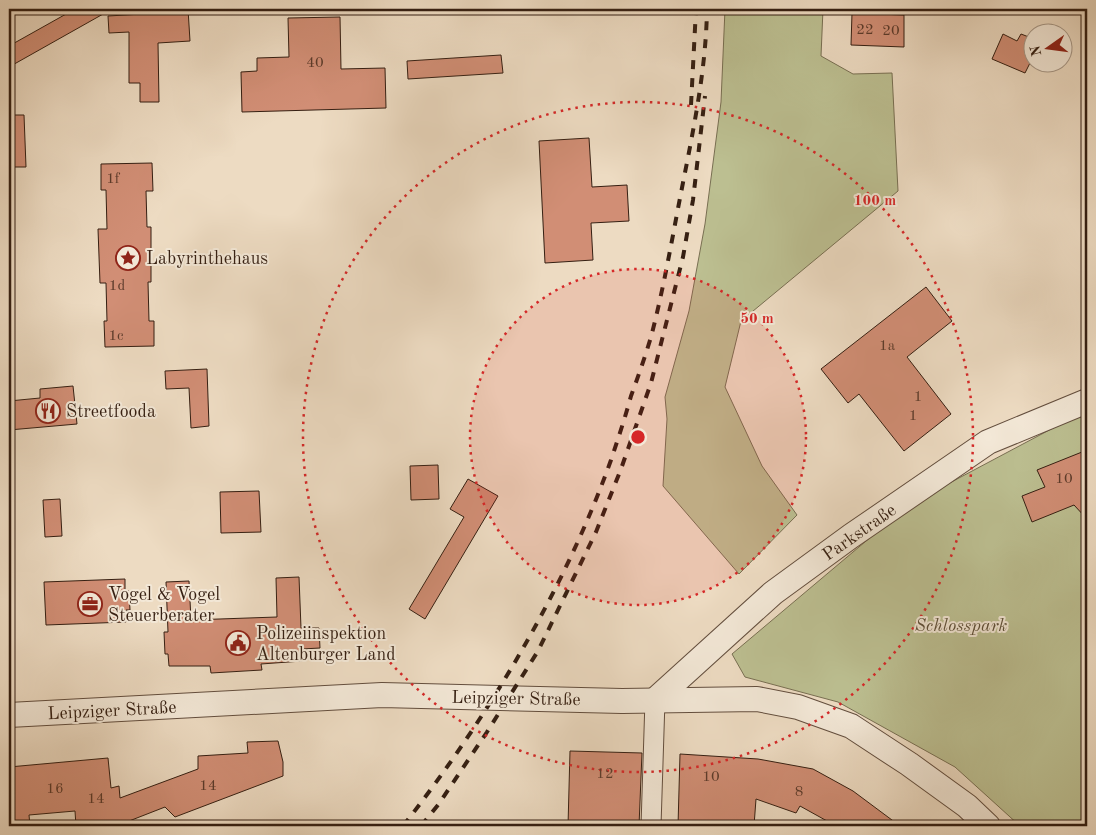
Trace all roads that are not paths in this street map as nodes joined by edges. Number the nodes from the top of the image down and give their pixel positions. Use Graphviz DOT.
graph roads {
  1 [pos="1087,401"];
  2 [pos="655,700"];
  3 [pos="9,715"];
  4 [pos="650,826"];
  5 [pos="988,826"];
  1 -- 2 [label="street, Parkstraße"];
  2 -- 3 [label="street, Leipziger Straße"];
  2 -- 4 [label="street"];
  2 -- 5 [label="street, Leipziger Straße"];
}
